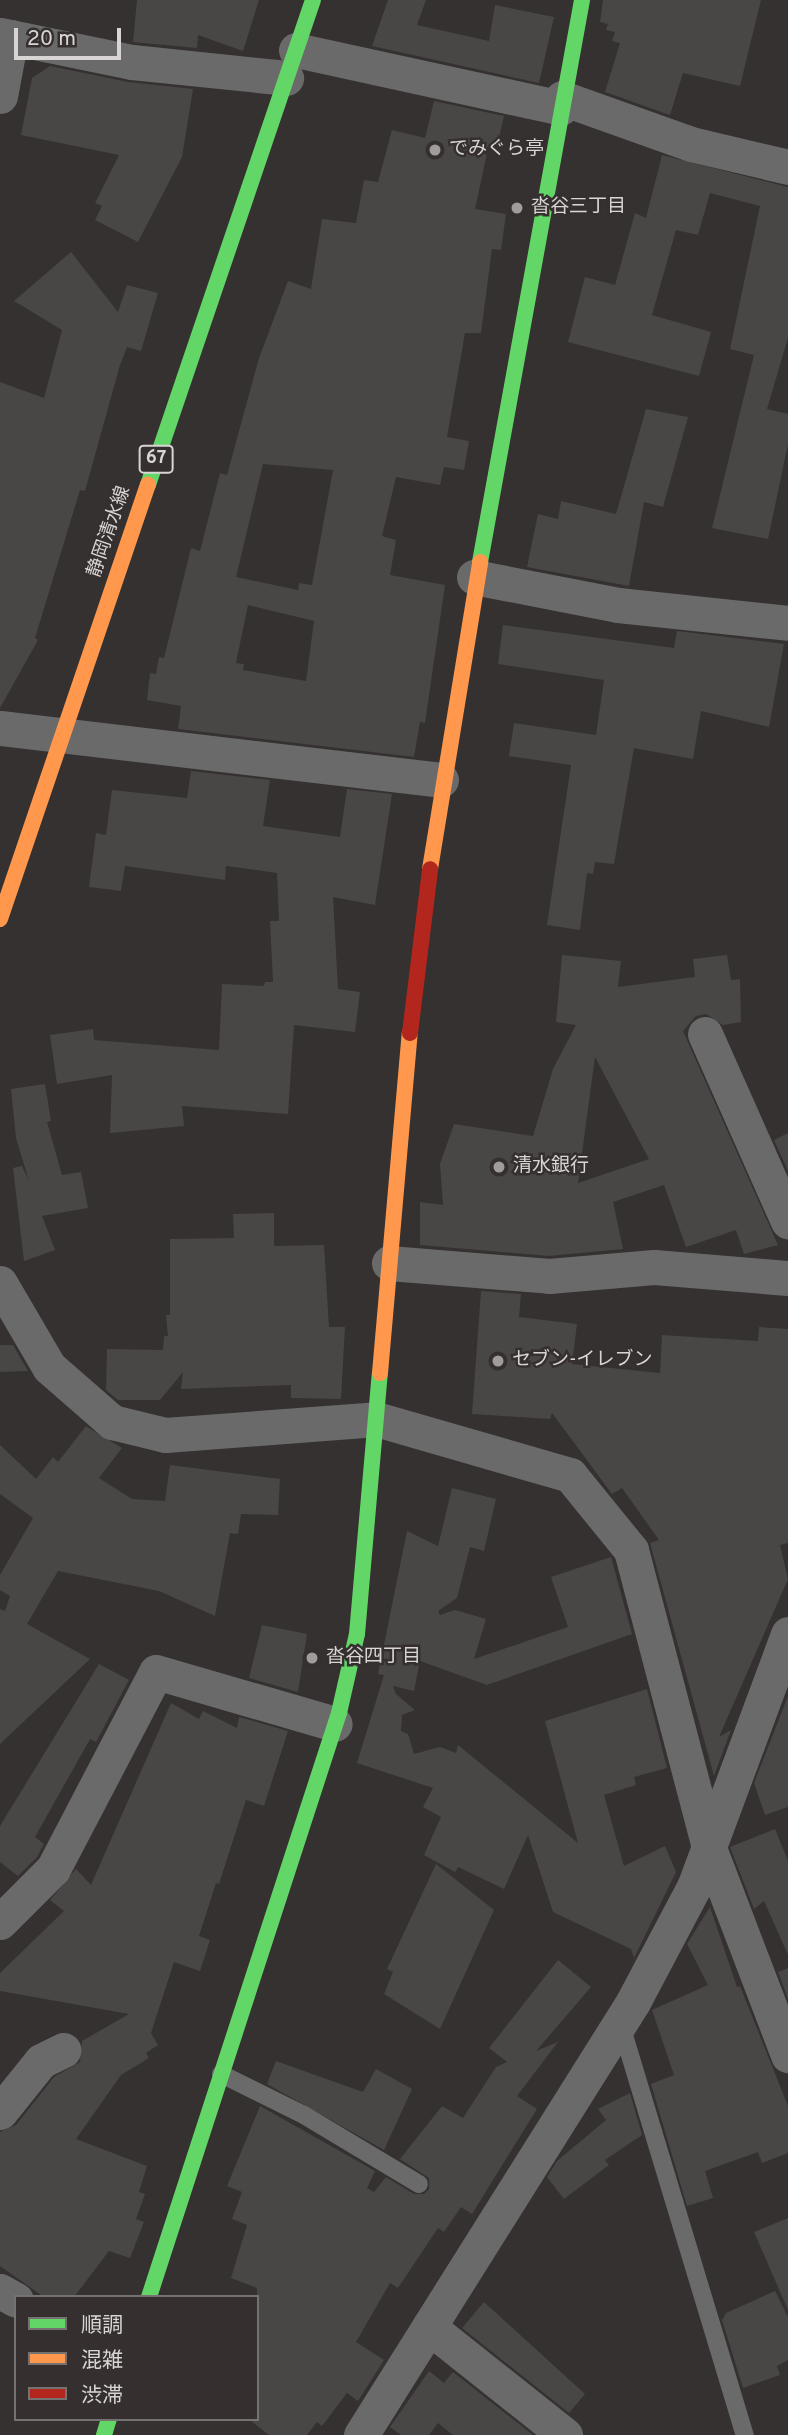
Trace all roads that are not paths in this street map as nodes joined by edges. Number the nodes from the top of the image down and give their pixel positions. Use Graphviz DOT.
graph roads {
  1 [pos="313,0"];
  2 [pos="582,0"];
  3 [pos="6,36"];
  4 [pos="291,64"];
  5 [pos="0,96"];
  6 [pos="562,103"];
  7 [pos="788,167"];
  8 [pos="474,577"];
  9 [pos="788,623"];
  10 [pos="0,728"];
  11 [pos="62,736"];
  12 [pos="441,780"];
  13 [pos="0,919"];
  14 [pos="705,1034"];
  15 [pos="788,1221"];
  16 [pos="389,1262"];
  17 [pos="788,1278"];
  18 [pos="0,1283"];
  19 [pos="376,1419"];
  20 [pos="788,1634"];
  21 [pos="335,1724"];
  22 [pos="709,1848"];
  23 [pos="7,1904"];
  24 [pos="621,2022"];
  25 [pos="786,2043"];
  26 [pos="64,2050"];
  27 [pos="222,2074"];
  28 [pos="0,2112"];
  29 [pos="419,2184"];
  30 [pos="150,2295"];
  31 [pos="429,2327"];
  32 [pos="361,2435"];
  33 [pos="565,2435"];
  34 [pos="745,2435"];
  1 -- 4 [label="street, 静岡清水線 / 67"];
  2 -- 6 [label="street"];
  3 -- 4 [label="street"];
  3 -- 5 [label="street"];
  4 -- 6 [label="street"];
  4 -- 11 [label="street, 静岡清水線 / 67"];
  6 -- 7 [label="street"];
  6 -- 8 [label="street"];
  8 -- 9 [label="street"];
  8 -- 12 [label="street"];
  10 -- 11 [label="street"];
  11 -- 12 [label="street"];
  11 -- 13 [label="street, 静岡清水線 / 67"];
  12 -- 16 [label="street"];
  14 -- 15 [label="street"];
  16 -- 17 [label="street"];
  16 -- 19 [label="street"];
  18 -- 19 [label="street"];
  19 -- 21 [label="street"];
  19 -- 22 [label="street"];
  20 -- 22 [label="street"];
  21 -- 23 [label="street"];
  21 -- 27 [label="street"];
  22 -- 24 [label="street"];
  22 -- 25 [label="street"];
  24 -- 31 [label="street"];
  24 -- 34 [label="lane"];
  26 -- 28 [label="street"];
  27 -- 29 [label="lane"];
  27 -- 30 [label="street"];
  31 -- 32 [label="street"];
  31 -- 33 [label="street"];
}
